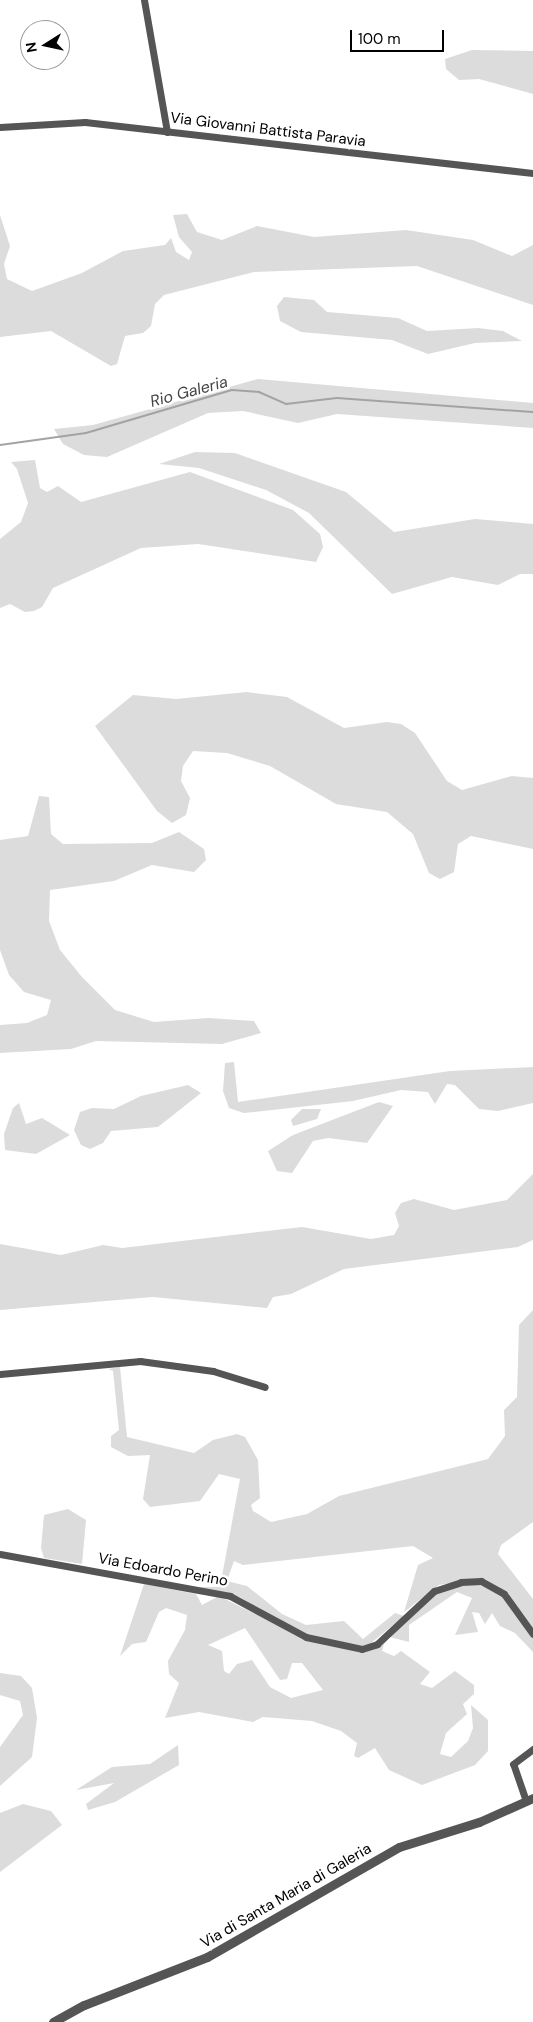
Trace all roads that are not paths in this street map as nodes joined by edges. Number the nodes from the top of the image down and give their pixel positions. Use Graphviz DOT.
graph roads {
  1 [pos="144,0"];
  2 [pos="0,127"];
  3 [pos="167,132"];
  4 [pos="533,174"];
  5 [pos="0,1374"];
  6 [pos="265,1387"];
  7 [pos="0,1554"];
  8 [pos="533,1634"];
  9 [pos="533,1749"];
  10 [pos="529,1799"];
  11 [pos="53,2022"];
  1 -- 3 [label="street"];
  2 -- 3 [label="street, Via Giovanni Battista Paravia"];
  3 -- 4 [label="street, Via Giovanni Battista Paravia"];
  5 -- 6 [label="street"];
  7 -- 8 [label="street, Via Edoardo Perino"];
  9 -- 10 [label="street"];
  10 -- 11 [label="street, Via di Santa Maria di Galeria"];
}
